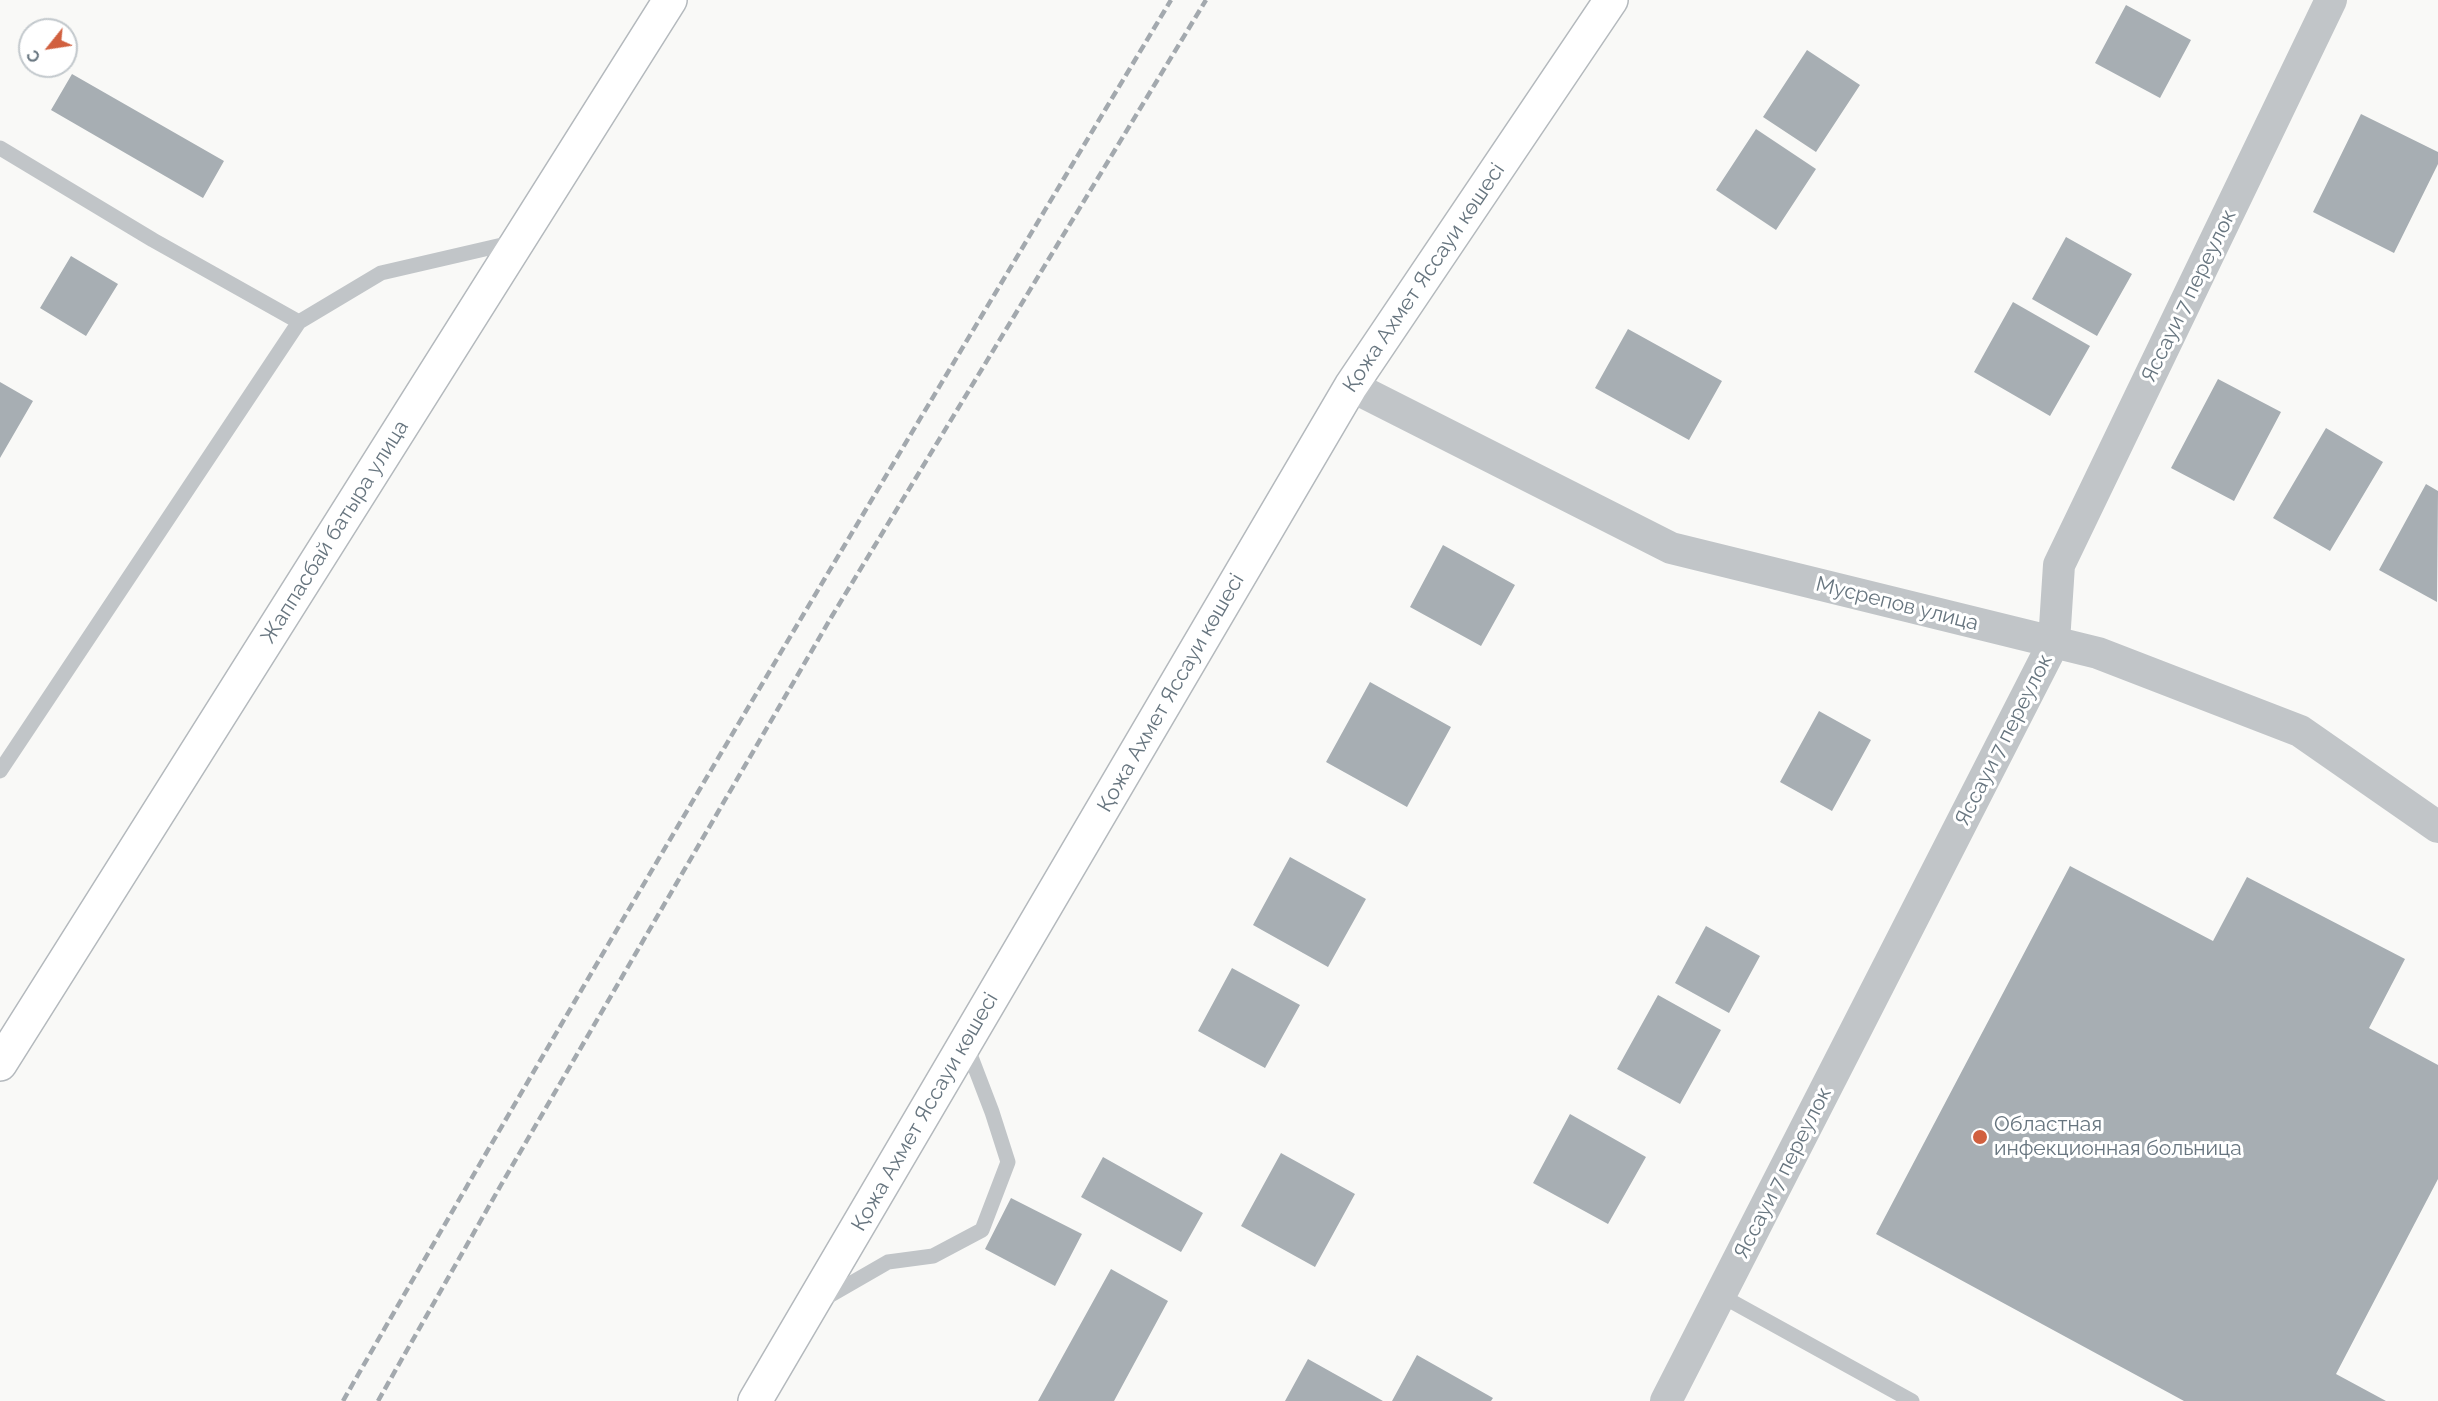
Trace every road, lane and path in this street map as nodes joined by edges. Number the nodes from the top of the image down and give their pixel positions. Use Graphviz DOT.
graph roads {
  1 [pos="670,0"];
  2 [pos="1611,0"];
  3 [pos="2331,0"];
  4 [pos="0,148"];
  5 [pos="518,241"];
  6 [pos="299,322"];
  7 [pos="1351,386"];
  8 [pos="2054,642"];
  9 [pos="0,771"];
  10 [pos="2438,827"];
  11 [pos="966,1042"];
  12 [pos="0,1064"];
  13 [pos="1720,1295"];
  14 [pos="812,1306"];
  15 [pos="765,1398"];
  16 [pos="1666,1401"];
  17 [pos="1912,1401"];
  1 -- 5 [label="street, Жаппасбай батыра улица"];
  2 -- 7 [label="street, Қожа Ахмет Яссауи көшесі"];
  3 -- 8 [label="street, Яссауи 7 переулок"];
  4 -- 6 [label="lane"];
  5 -- 6 [label="lane"];
  5 -- 12 [label="street, Жаппасбай батыра улица"];
  6 -- 9 [label="lane"];
  7 -- 8 [label="street, Мусрепов улица"];
  7 -- 11 [label="street, Қожа Ахмет Яссауи көшесі"];
  8 -- 10 [label="street, Мусрепов улица"];
  8 -- 13 [label="street, Яссауи 7 переулок"];
  11 -- 14 [label="street, Қожа Ахмет Яссауи көшесі"];
  11 -- 14 [label="lane"];
  13 -- 16 [label="street, Яссауи 7 переулок"];
  13 -- 17 [label="lane"];
  14 -- 15 [label="street, Қожа Ахмет Яссауи көшесі"];
}
